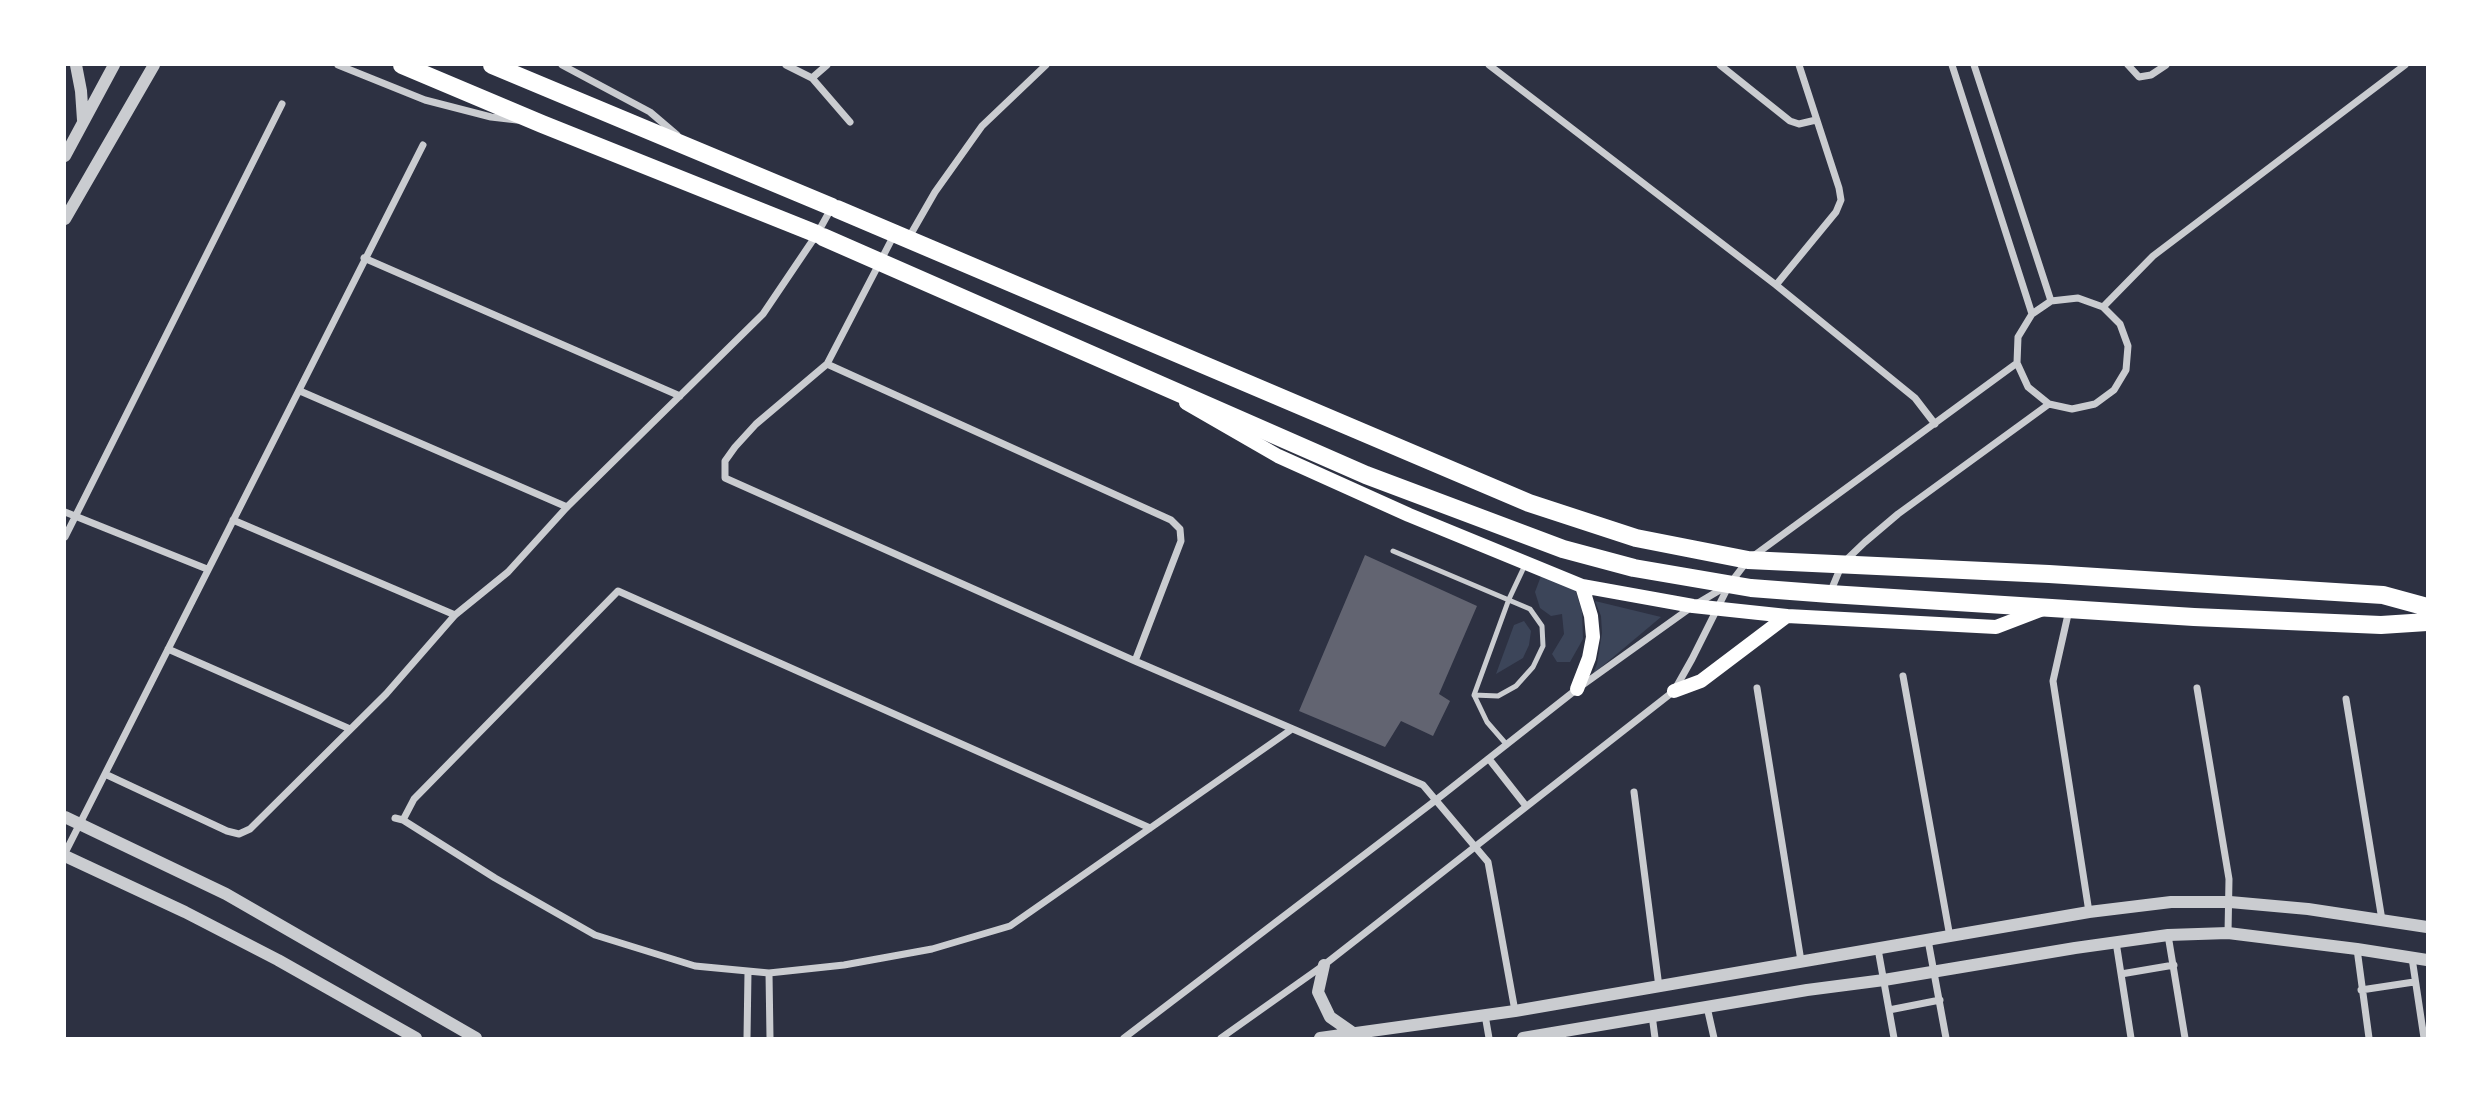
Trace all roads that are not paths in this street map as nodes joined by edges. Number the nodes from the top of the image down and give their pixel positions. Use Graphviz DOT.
graph roads {
  1 [pos="76,65"];
  2 [pos="114,65"];
  3 [pos="154,65"];
  4 [pos="338,65"];
  5 [pos="402,65"];
  6 [pos="492,65"];
  7 [pos="562,65"];
  8 [pos="786,65"];
  9 [pos="827,65"];
  10 [pos="1046,65"];
  11 [pos="1489,65"];
  12 [pos="1720,65"];
  13 [pos="1799,65"];
  14 [pos="1952,65"];
  15 [pos="1974,65"];
  16 [pos="2129,65"];
  17 [pos="2166,65"];
  18 [pos="2403,65"];
  19 [pos="812,78"];
  20 [pos="282,104"];
  21 [pos="1816,120"];
  22 [pos="83,121"];
  23 [pos="850,122"];
  24 [pos="542,124"];
  25 [pos="423,145"];
  26 [pos="694,149"];
  27 [pos="65,156"];
  28 [pos="834,208"];
  29 [pos="65,219"];
  30 [pos="820,235"];
  31 [pos="901,236"];
  32 [pos="364,258"];
  33 [pos="881,261"];
  34 [pos="1776,285"];
  35 [pos="2051,301"];
  36 [pos="2103,307"];
  37 [pos="2032,314"];
  38 [pos="2017,363"];
  39 [pos="827,364"];
  40 [pos="1130,372"];
  41 [pos="300,391"];
  42 [pos="680,396"];
  43 [pos="2049,404"];
  44 [pos="1935,424"];
  45 [pos="566,507"];
  46 [pos="65,512"];
  47 [pos="75,516"];
  48 [pos="233,520"];
  49 [pos="65,537"];
  50 [pos="1393,551"];
  51 [pos="1748,560"];
  52 [pos="1526,563"];
  53 [pos="1842,564"];
  54 [pos="207,569"];
  55 [pos="1729,584"];
  56 [pos="1582,586"];
  57 [pos="1830,594"];
  58 [pos="1509,599"];
  59 [pos="1693,606"];
  60 [pos="2049,607"];
  61 [pos="2427,607"];
  62 [pos="1716,608"];
  63 [pos="2069,610"];
  64 [pos="455,615"];
  65 [pos="1787,616"];
  66 [pos="2427,622"];
  67 [pos="168,649"];
  68 [pos="1135,661"];
  69 [pos="1903,676"];
  70 [pos="1757,688"];
  71 [pos="2197,688"];
  72 [pos="1577,689"];
  73 [pos="1674,691"];
  74 [pos="1474,695"];
  75 [pos="2346,699"];
  76 [pos="350,729"];
  77 [pos="1292,729"];
  78 [pos="1507,745"];
  79 [pos="1489,759"];
  80 [pos="105,774"];
  81 [pos="1633,792"];
  82 [pos="1436,800"];
  83 [pos="1527,806"];
  84 [pos="65,817"];
  85 [pos="80,823"];
  86 [pos="1150,828"];
  87 [pos="1475,846"];
  88 [pos="65,854"];
  89 [pos="2230,902"];
  90 [pos="2089,912"];
  91 [pos="2382,920"];
  92 [pos="2427,927"];
  93 [pos="2228,933"];
  94 [pos="2168,934"];
  95 [pos="1950,937"];
  96 [pos="1928,940"];
  97 [pos="2115,942"];
  98 [pos="1878,949"];
  99 [pos="2357,949"];
  100 [pos="2412,958"];
  101 [pos="2427,960"];
  102 [pos="1801,961"];
  103 [pos="1324,965"];
  104 [pos="2174,965"];
  105 [pos="1934,971"];
  106 [pos="748,972"];
  107 [pos="769,974"];
  108 [pos="2121,974"];
  109 [pos="1884,980"];
  110 [pos="2414,982"];
  111 [pos="1659,987"];
  112 [pos="2361,989"];
  113 [pos="1940,1000"];
  114 [pos="1707,1007"];
  115 [pos="1889,1010"];
  116 [pos="1515,1011"];
  117 [pos="1485,1015"];
  118 [pos="1652,1015"];
  119 [pos="1353,1033"];
  120 [pos="416,1038"];
  121 [pos="476,1038"];
  122 [pos="747,1038"];
  123 [pos="770,1038"];
  124 [pos="1124,1038"];
  125 [pos="1221,1038"];
  126 [pos="1320,1038"];
  127 [pos="1489,1038"];
  128 [pos="1523,1038"];
  129 [pos="1655,1038"];
  130 [pos="1714,1038"];
  131 [pos="1894,1038"];
  132 [pos="1947,1038"];
  133 [pos="2131,1038"];
  134 [pos="2185,1038"];
  135 [pos="2369,1038"];
  136 [pos="2424,1038"];
  1 -- 22 [label="street"];
  2 -- 22 [label="street"];
  3 -- 29 [label="street"];
  4 -- 24 [label="street"];
  5 -- 24 [label="main road"];
  6 -- 26 [label="main road"];
  7 -- 26 [label="street"];
  8 -- 19 [label="street"];
  9 -- 19 [label="street"];
  10 -- 31 [label="street"];
  11 -- 34 [label="street"];
  12 -- 21 [label="street"];
  13 -- 21 [label="street"];
  14 -- 37 [label="street"];
  15 -- 35 [label="street"];
  16 -- 17 [label="street"];
  18 -- 36 [label="street"];
  19 -- 23 [label="street"];
  20 -- 47 [label="street"];
  21 -- 34 [label="street"];
  22 -- 27 [label="street"];
  24 -- 30 [label="main road"];
  25 -- 32 [label="street"];
  26 -- 28 [label="main road"];
  28 -- 30 [label="street"];
  28 -- 31 [label="main road"];
  30 -- 33 [label="main road"];
  30 -- 42 [label="street"];
  31 -- 33 [label="street"];
  31 -- 51 [label="main road"];
  32 -- 41 [label="street"];
  32 -- 42 [label="street"];
  33 -- 39 [label="street"];
  33 -- 40 [label="main road"];
  34 -- 44 [label="street"];
  35 -- 36 [label="street"];
  35 -- 37 [label="street"];
  36 -- 43 [label="street"];
  37 -- 38 [label="street"];
  38 -- 43 [label="street"];
  38 -- 44 [label="street"];
  39 -- 68 [label="street"];
  39 -- 68 [label="street"];
  40 -- 52 [label="main road"];
  40 -- 55 [label="main road"];
  41 -- 45 [label="street"];
  41 -- 48 [label="street"];
  42 -- 45 [label="street"];
  43 -- 53 [label="street"];
  44 -- 51 [label="street"];
  45 -- 64 [label="street"];
  46 -- 47 [label="street"];
  47 -- 49 [label="street"];
  47 -- 54 [label="street"];
  48 -- 54 [label="street"];
  48 -- 64 [label="street"];
  50 -- 58 [label="lane"];
  51 -- 53 [label="main road"];
  51 -- 55 [label="street"];
  52 -- 56 [label="main road"];
  52 -- 58 [label="lane"];
  53 -- 57 [label="street"];
  53 -- 61 [label="main road"];
  54 -- 67 [label="street"];
  55 -- 57 [label="main road"];
  55 -- 59 [label="street"];
  55 -- 62 [label="street"];
  56 -- 59 [label="main road"];
  56 -- 72 [label="main road"];
  57 -- 60 [label="main road"];
  58 -- 74 [label="lane"];
  58 -- 74 [label="lane"];
  59 -- 62 [label="main road"];
  59 -- 72 [label="street"];
  60 -- 63 [label="main road"];
  60 -- 65 [label="main road"];
  62 -- 65 [label="main road"];
  62 -- 73 [label="street"];
  63 -- 66 [label="main road"];
  63 -- 90 [label="street"];
  64 -- 76 [label="street"];
  65 -- 73 [label="main road"];
  67 -- 76 [label="street"];
  67 -- 80 [label="street"];
  68 -- 77 [label="street"];
  69 -- 95 [label="street"];
  70 -- 102 [label="street"];
  71 -- 89 [label="street"];
  72 -- 78 [label="street"];
  73 -- 83 [label="street"];
  74 -- 78 [label="lane"];
  75 -- 91 [label="street"];
  76 -- 80 [label="street"];
  77 -- 82 [label="street"];
  77 -- 86 [label="street"];
  78 -- 79 [label="street"];
  79 -- 82 [label="street"];
  79 -- 83 [label="street"];
  80 -- 85 [label="street"];
  81 -- 111 [label="street"];
  82 -- 87 [label="street"];
  82 -- 124 [label="street"];
  83 -- 87 [label="street"];
  84 -- 85 [label="street"];
  85 -- 88 [label="street"];
  85 -- 121 [label="street"];
  86 -- 106 [label="street"];
  86 -- 107 [label="street"];
  87 -- 103 [label="street"];
  87 -- 116 [label="street"];
  88 -- 120 [label="street"];
  89 -- 90 [label="street"];
  89 -- 91 [label="street"];
  89 -- 93 [label="street"];
  90 -- 95 [label="street"];
  91 -- 92 [label="street"];
  93 -- 94 [label="street"];
  93 -- 99 [label="street"];
  94 -- 97 [label="street"];
  94 -- 104 [label="street"];
  95 -- 96 [label="street"];
  96 -- 98 [label="street"];
  96 -- 105 [label="street"];
  97 -- 105 [label="street"];
  97 -- 108 [label="street"];
  98 -- 102 [label="street"];
  98 -- 109 [label="street"];
  99 -- 100 [label="street"];
  99 -- 112 [label="street"];
  100 -- 101 [label="street"];
  100 -- 110 [label="street"];
  102 -- 111 [label="street"];
  103 -- 119 [label="street"];
  103 -- 125 [label="street"];
  104 -- 108 [label="street"];
  104 -- 134 [label="street"];
  105 -- 109 [label="street"];
  105 -- 113 [label="street"];
  106 -- 107 [label="street"];
  106 -- 122 [label="street"];
  107 -- 123 [label="street"];
  108 -- 133 [label="street"];
  109 -- 114 [label="street"];
  109 -- 115 [label="street"];
  110 -- 112 [label="street"];
  110 -- 136 [label="street"];
  111 -- 116 [label="street"];
  112 -- 135 [label="street"];
  113 -- 115 [label="street"];
  113 -- 132 [label="street"];
  114 -- 118 [label="street"];
  114 -- 130 [label="street"];
  115 -- 131 [label="street"];
  116 -- 117 [label="street"];
  117 -- 119 [label="street"];
  117 -- 127 [label="street"];
  118 -- 128 [label="street"];
  118 -- 129 [label="street"];
  119 -- 126 [label="street"];
}
